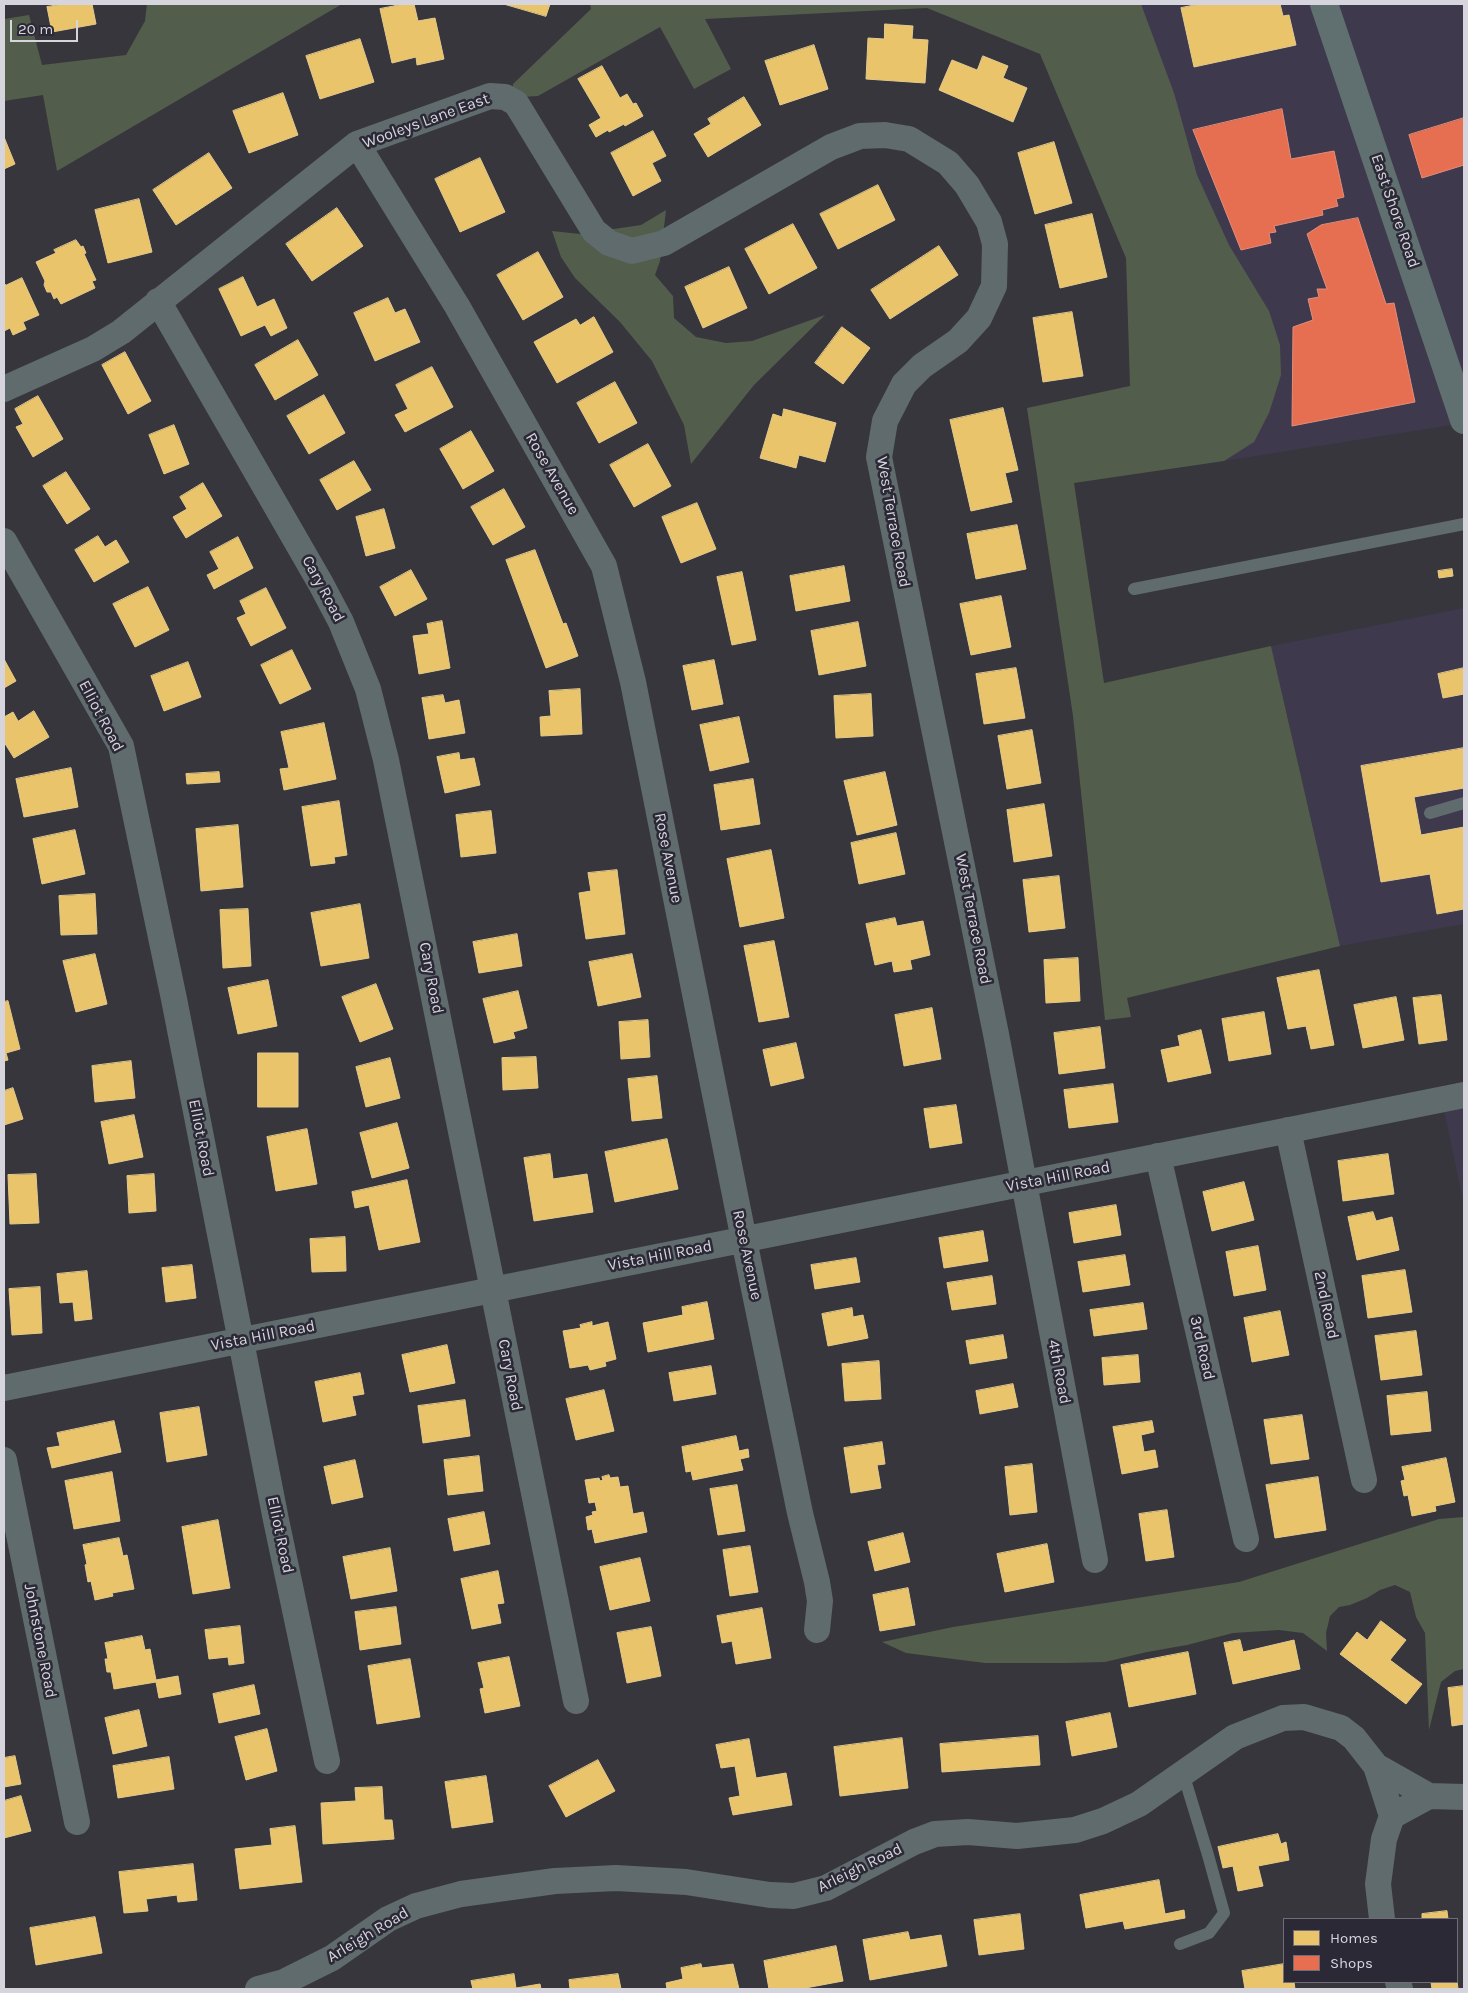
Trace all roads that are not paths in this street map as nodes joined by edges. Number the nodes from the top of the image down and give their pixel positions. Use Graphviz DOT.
graph roads {
  1 [pos="1324,4"];
  2 [pos="357,144"];
  3 [pos="692,227"];
  4 [pos="158,301"];
  5 [pos="4,389"];
  6 [pos="1464,420"];
  7 [pos="1464,524"];
  8 [pos="4,541"];
  9 [pos="1134,589"];
  10 [pos="1464,803"];
  11 [pos="1430,814"];
  12 [pos="1464,1095"];
  13 [pos="1288,1130"];
  14 [pos="1158,1156"];
  15 [pos="1023,1184"];
  16 [pos="744,1240"];
  17 [pos="493,1290"];
  18 [pos="242,1340"];
  19 [pos="4,1388"];
  20 [pos="4,1460"];
  21 [pos="1364,1480"];
  22 [pos="1246,1539"];
  23 [pos="1095,1560"];
  24 [pos="817,1630"];
  25 [pos="576,1701"];
  26 [pos="327,1761"];
  27 [pos="1376,1766"];
  28 [pos="1183,1774"];
  29 [pos="1429,1796"];
  30 [pos="1464,1797"];
  31 [pos="1398,1813"];
  32 [pos="77,1822"];
  33 [pos="1382,1913"];
  34 [pos="1180,1944"];
  35 [pos="258,1989"];
  1 -- 6 [label="main road, East Shore Road"];
  2 -- 3 [label="street, Wooleys Lane East"];
  2 -- 4 [label="street, Wooleys Lane East"];
  2 -- 16 [label="street, Rose Avenue"];
  3 -- 15 [label="street, West Terrace Road"];
  4 -- 5 [label="street, Wooleys Lane East"];
  4 -- 17 [label="street, Cary Road"];
  7 -- 9 [label="lane"];
  8 -- 18 [label="street, Elliot Road"];
  10 -- 11 [label="lane"];
  12 -- 13 [label="street, Vista Hill Road"];
  13 -- 14 [label="street, Vista Hill Road"];
  13 -- 21 [label="street, 2nd Road"];
  14 -- 15 [label="street, Vista Hill Road"];
  14 -- 22 [label="street, 3rd Road"];
  15 -- 16 [label="street, Vista Hill Road"];
  15 -- 23 [label="street, 4th Road"];
  16 -- 17 [label="street, Vista Hill Road"];
  16 -- 24 [label="street, Rose Avenue"];
  17 -- 18 [label="street, Vista Hill Road"];
  17 -- 25 [label="street, Cary Road"];
  18 -- 19 [label="street, Vista Hill Road"];
  18 -- 26 [label="street, Elliot Road"];
  20 -- 32 [label="street, Johnstone Road"];
  27 -- 28 [label="street, Arleigh Road"];
  27 -- 29 [label="street, Arleigh Road"];
  27 -- 31 [label="street, Arleigh Road"];
  28 -- 34 [label="lane"];
  28 -- 35 [label="street, Arleigh Road"];
  29 -- 30 [label="street, Arleigh Road"];
  29 -- 31 [label="street"];
  31 -- 33 [label="street"];
}
